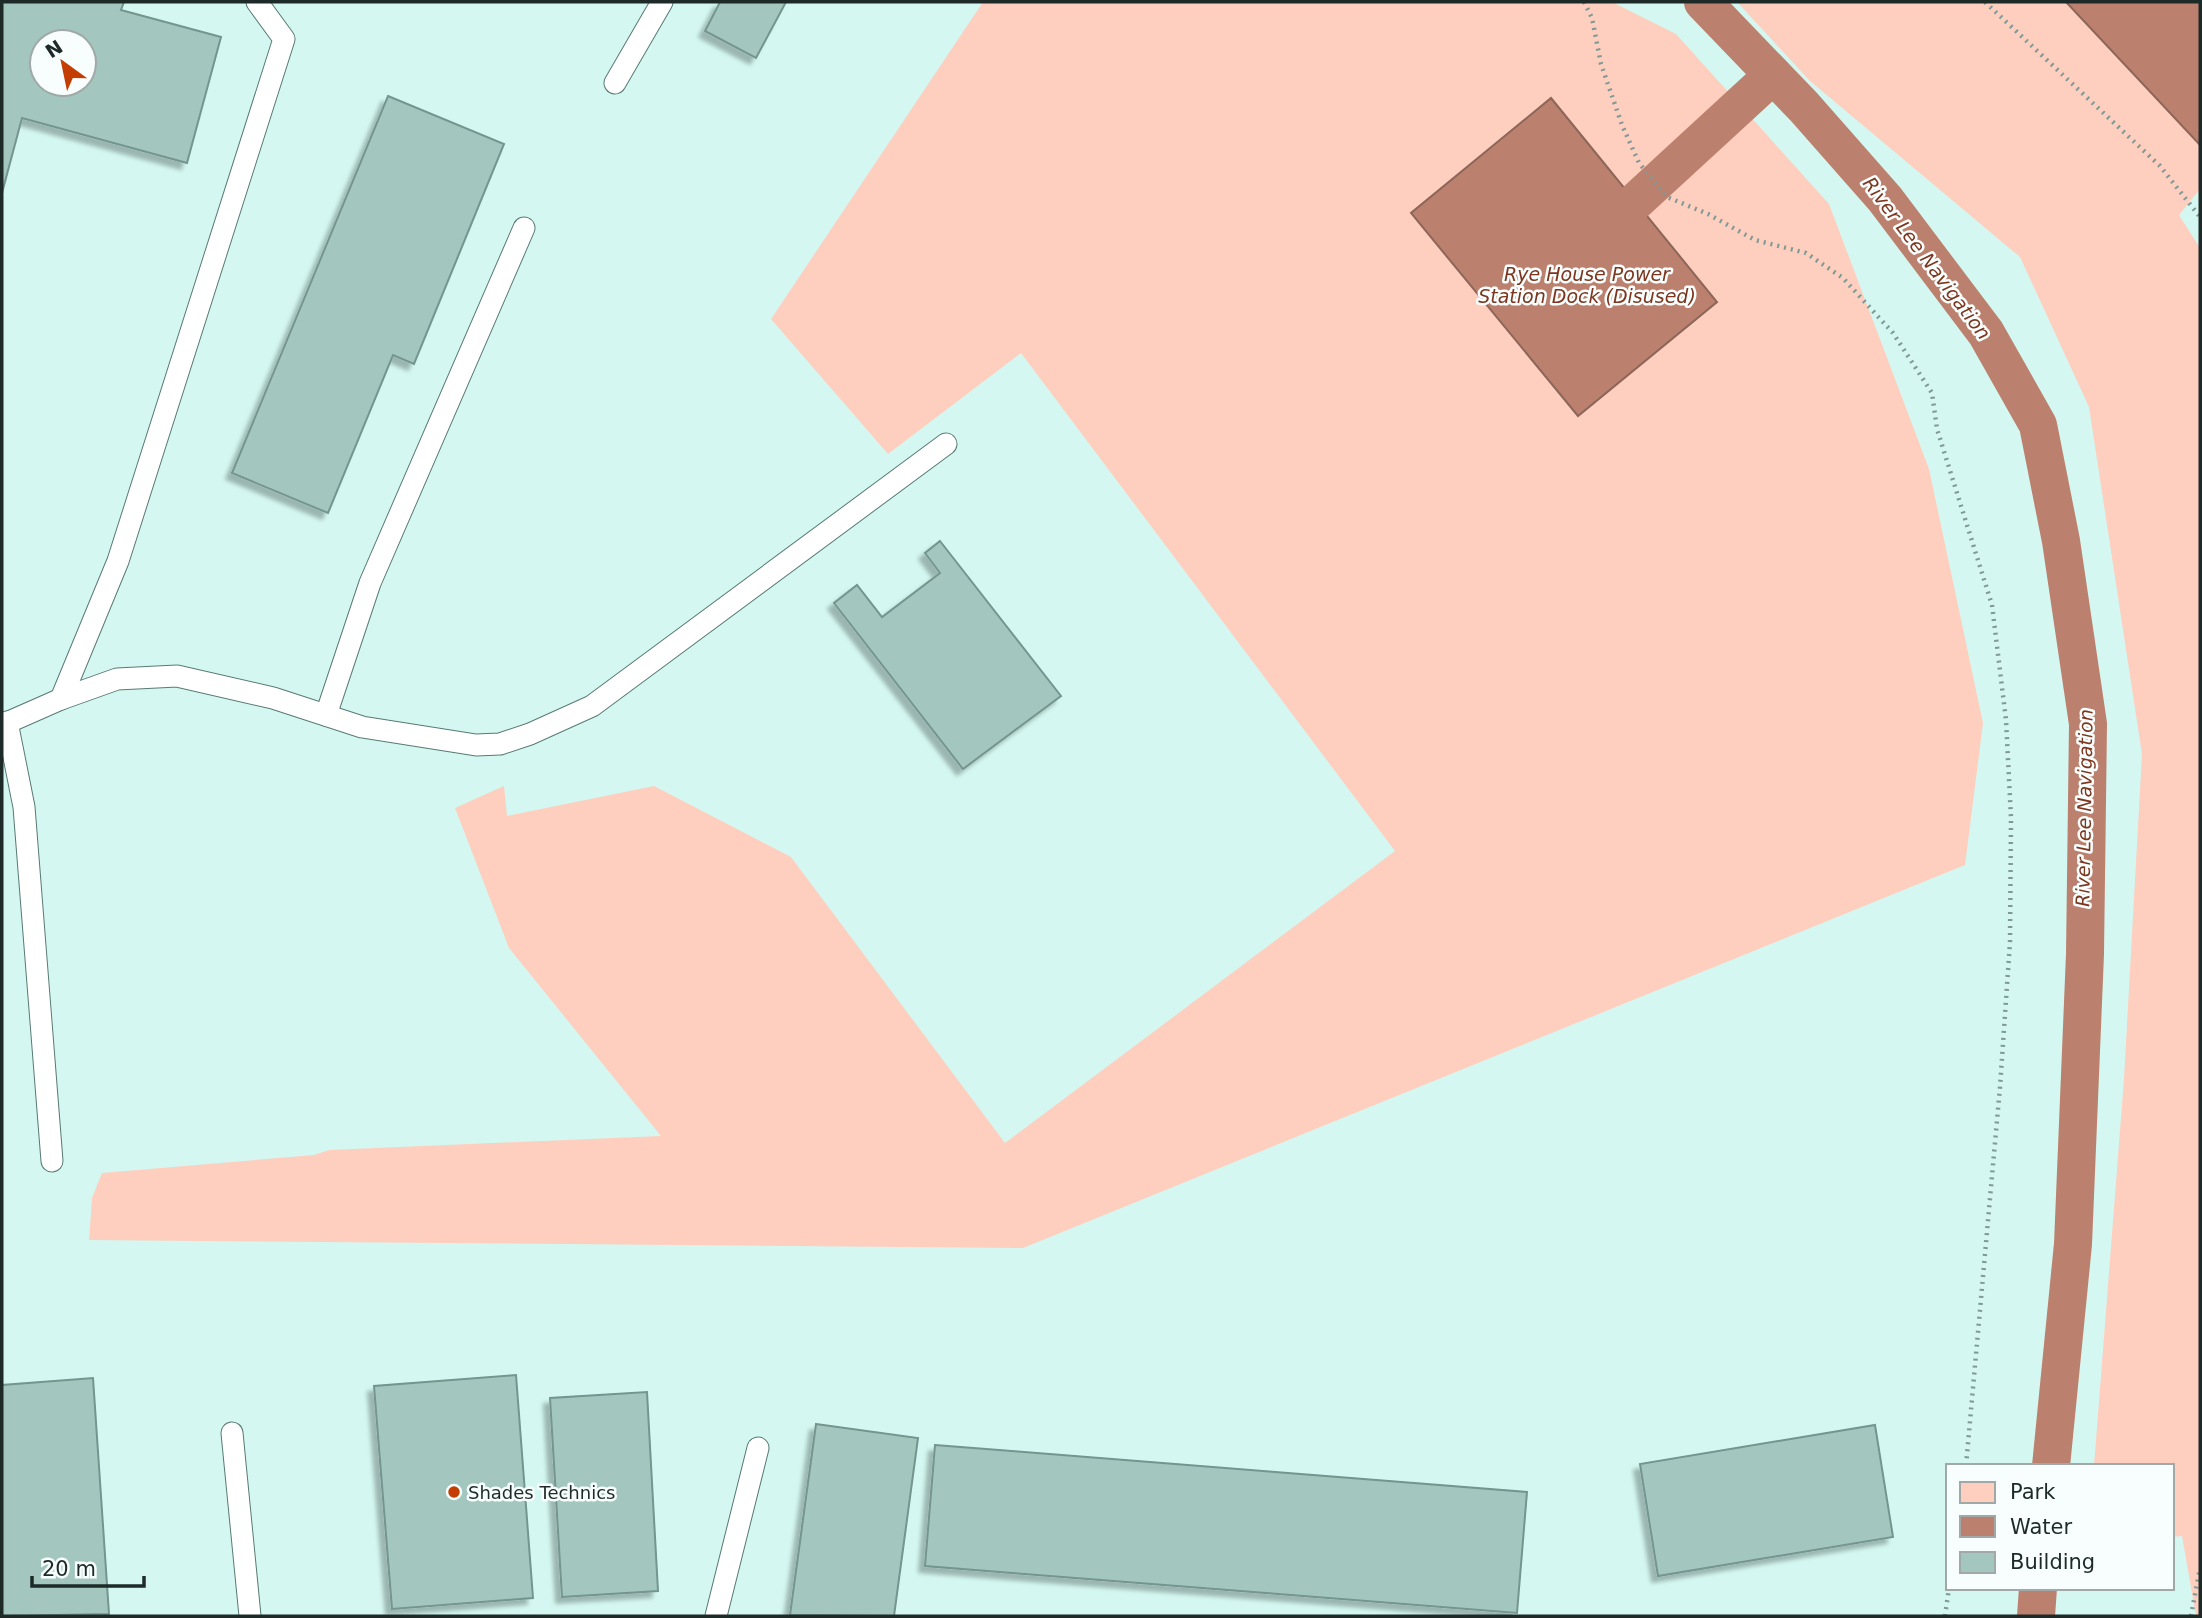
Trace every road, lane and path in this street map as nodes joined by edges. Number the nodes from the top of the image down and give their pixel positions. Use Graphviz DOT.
graph roads {
  1 [pos="257,2"];
  2 [pos="662,2"];
  3 [pos="1584,2"];
  4 [pos="1985,2"];
  5 [pos="615,83"];
  6 [pos="2200,217"];
  7 [pos="524,228"];
  8 [pos="946,444"];
  9 [pos="61,699"];
  10 [pos="326,715"];
  11 [pos="5,724"];
  12 [pos="52,1161"];
  13 [pos="232,1433"];
  14 [pos="758,1448"];
  15 [pos="1966,1464"];
  16 [pos="2200,1568"];
  17 [pos="1949,1590"];
  18 [pos="250,1616"];
  19 [pos="716,1616"];
  20 [pos="1945,1616"];
  21 [pos="2191,1616"];
  1 -- 9 [label="lane"];
  2 -- 5 [label="lane"];
  3 -- 15 [label="path"];
  4 -- 6 [label="path"];
  7 -- 10 [label="lane"];
  8 -- 10 [label="lane"];
  9 -- 10 [label="lane"];
  9 -- 11 [label="lane"];
  11 -- 12 [label="lane"];
  13 -- 18 [label="lane"];
  14 -- 19 [label="lane"];
  16 -- 21 [label="path"];
  17 -- 20 [label="path"];
}
